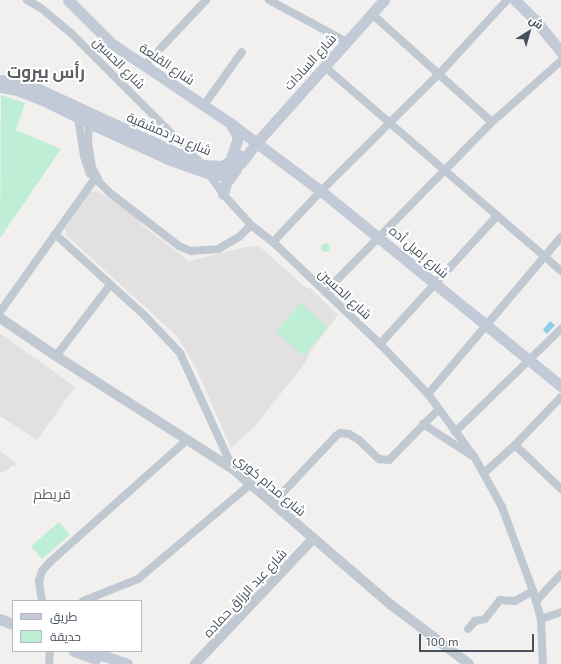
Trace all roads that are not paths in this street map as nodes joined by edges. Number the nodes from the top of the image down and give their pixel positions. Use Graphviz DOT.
graph roads {
  1 [pos="68,0"];
  2 [pos="206,0"];
  3 [pos="269,0"];
  4 [pos="384,0"];
  5 [pos="507,0"];
  6 [pos="516,0"];
  7 [pos="29,1"];
  8 [pos="372,14"];
  9 [pos="347,42"];
  10 [pos="242,52"];
  11 [pos="561,52"];
  12 [pos="561,61"];
  13 [pos="144,66"];
  14 [pos="325,67"];
  15 [pos="439,74"];
  16 [pos="0,80"];
  17 [pos="0,87"];
  18 [pos="204,105"];
  19 [pos="78,118"];
  20 [pos="492,122"];
  21 [pos="89,123"];
  22 [pos="230,123"];
  23 [pos="389,123"];
  24 [pos="257,142"];
  25 [pos="228,163"];
  26 [pos="241,163"];
  27 [pos="207,170"];
  28 [pos="444,170"];
  29 [pos="95,179"];
  30 [pos="321,191"];
  31 [pos="223,194"];
  32 [pos="497,216"];
  33 [pos="251,225"];
  34 [pos="55,234"];
  35 [pos="379,237"];
  36 [pos="561,237"];
  37 [pos="273,242"];
  38 [pos="544,256"];
  39 [pos="561,271"];
  40 [pos="434,284"];
  41 [pos="110,285"];
  42 [pos="325,292"];
  43 [pos="0,312"];
  44 [pos="0,318"];
  45 [pos="486,326"];
  46 [pos="561,329"];
  47 [pos="380,344"];
  48 [pos="56,356"];
  49 [pos="528,360"];
  50 [pos="561,386"];
  51 [pos="428,394"];
  52 [pos="561,398"];
  53 [pos="439,409"];
  54 [pos="423,424"];
  55 [pos="455,432"];
  56 [pos="187,440"];
  57 [pos="515,445"];
  58 [pos="474,458"];
  59 [pos="233,469"];
  60 [pos="484,473"];
  61 [pos="251,484"];
  62 [pos="561,489"];
  63 [pos="273,503"];
  64 [pos="313,539"];
  65 [pos="561,574"];
  66 [pos="533,591"];
  67 [pos="42,600"];
  68 [pos="86,600"];
  69 [pos="536,601"];
  70 [pos="561,612"];
  71 [pos="0,619"];
  72 [pos="541,619"];
  73 [pos="12,624"];
  74 [pos="0,626"];
  75 [pos="468,629"];
  76 [pos="12,630"];
  77 [pos="50,652"];
  78 [pos="77,652"];
  79 [pos="93,652"];
  80 [pos="49,664"];
  81 [pos="111,664"];
  82 [pos="127,664"];
  83 [pos="195,664"];
  84 [pos="468,664"];
  85 [pos="543,664"];
  1 -- 13 [label="main road, شارع القلعة"];
  2 -- 13 [label="street"];
  3 -- 9 [label="street"];
  4 -- 8 [label="main road, شارع السادات"];
  5 -- 15 [label="street"];
  6 -- 11 [label="main road"];
  7 -- 27 [label="street, شارع الحسين"];
  8 -- 9 [label="main road, شارع السادات"];
  8 -- 15 [label="street"];
  9 -- 14 [label="main road, شارع السادات"];
  10 -- 18 [label="street"];
  12 -- 20 [label="street"];
  13 -- 18 [label="main road, شارع القلعة"];
  14 -- 23 [label="street"];
  14 -- 24 [label="main road, شارع السادات"];
  15 -- 20 [label="street"];
  15 -- 23 [label="street"];
  16 -- 27 [label="main road, شارع بدر دمشقية"];
  17 -- 19 [label="main road, شارع بدر دمشقية"];
  18 -- 22 [label="main road, شارع القلعة"];
  19 -- 21 [label="main road, شارع بدر دمشقية"];
  19 -- 29 [label="street"];
  20 -- 28 [label="street"];
  21 -- 27 [label="main road, شارع بدر دمشقية"];
  21 -- 29 [label="street"];
  22 -- 24 [label="main road, شارع القلعة"];
  22 -- 25 [label="main road"];
  23 -- 28 [label="street"];
  23 -- 30 [label="street"];
  24 -- 25 [label="main road"];
  24 -- 26 [label="main road, شارع بدر دمشقية"];
  24 -- 30 [label="main road, شارع إميل أده"];
  25 -- 27 [label="main road, شارع بدر دمشقية"];
  26 -- 27 [label="main road, شارع بدر دمشقية"];
  26 -- 31 [label="main road"];
  27 -- 31 [label="street, شارع الحسين"];
  28 -- 32 [label="street"];
  28 -- 35 [label="street"];
  29 -- 33 [label="street"];
  29 -- 34 [label="street"];
  30 -- 35 [label="main road, شارع إميل أده"];
  30 -- 37 [label="street"];
  31 -- 33 [label="street, شارع الحسين"];
  32 -- 38 [label="street"];
  32 -- 40 [label="street"];
  33 -- 37 [label="street, شارع الحسين"];
  34 -- 41 [label="street"];
  34 -- 43 [label="street"];
  35 -- 40 [label="main road, شارع إميل أده"];
  35 -- 42 [label="street"];
  36 -- 38 [label="street"];
  37 -- 42 [label="street, شارع الحسين"];
  38 -- 39 [label="street"];
  38 -- 45 [label="street"];
  40 -- 45 [label="main road, شارع إميل أده"];
  40 -- 47 [label="street"];
  41 -- 48 [label="street"];
  41 -- 59 [label="street"];
  42 -- 47 [label="street, شارع الحسين"];
  44 -- 48 [label="street, شارع مدام كوري"];
  45 -- 49 [label="main road, شارع إميل أده"];
  45 -- 51 [label="street"];
  46 -- 49 [label="street"];
  47 -- 51 [label="street, شارع الحسين"];
  48 -- 56 [label="street, شارع مدام كوري"];
  49 -- 50 [label="main road, شارع إميل أده"];
  49 -- 55 [label="street"];
  51 -- 53 [label="street, شارع الحسين"];
  52 -- 57 [label="street"];
  53 -- 54 [label="street"];
  53 -- 55 [label="street, شارع الحسين"];
  54 -- 58 [label="street"];
  54 -- 63 [label="street"];
  55 -- 58 [label="street, شارع الحسين"];
  56 -- 59 [label="street, شارع مدام كوري"];
  56 -- 67 [label="street"];
  57 -- 60 [label="street"];
  57 -- 62 [label="street"];
  58 -- 60 [label="street, شارع الحسين"];
  59 -- 61 [label="street, شارع مدام كوري"];
  60 -- 66 [label="street, شارع الحسين"];
  61 -- 63 [label="street, شارع مدام كوري"];
  61 -- 68 [label="street"];
  63 -- 64 [label="street, شارع مدام كوري"];
  64 -- 83 [label="street, شارع عبد الرزاق حماده"];
  64 -- 84 [label="street, شارع مدام كوري"];
  65 -- 69 [label="street"];
  66 -- 69 [label="street, شارع الحسين"];
  66 -- 75 [label="street"];
  69 -- 72 [label="street, شارع الحسين"];
  70 -- 72 [label="street"];
  71 -- 73 [label="main road"];
  72 -- 85 [label="street, شارع الحسين"];
  74 -- 76 [label="main road"];
  77 -- 80 [label="street"];
  78 -- 81 [label="main road"];
  79 -- 82 [label="main road"];
}
